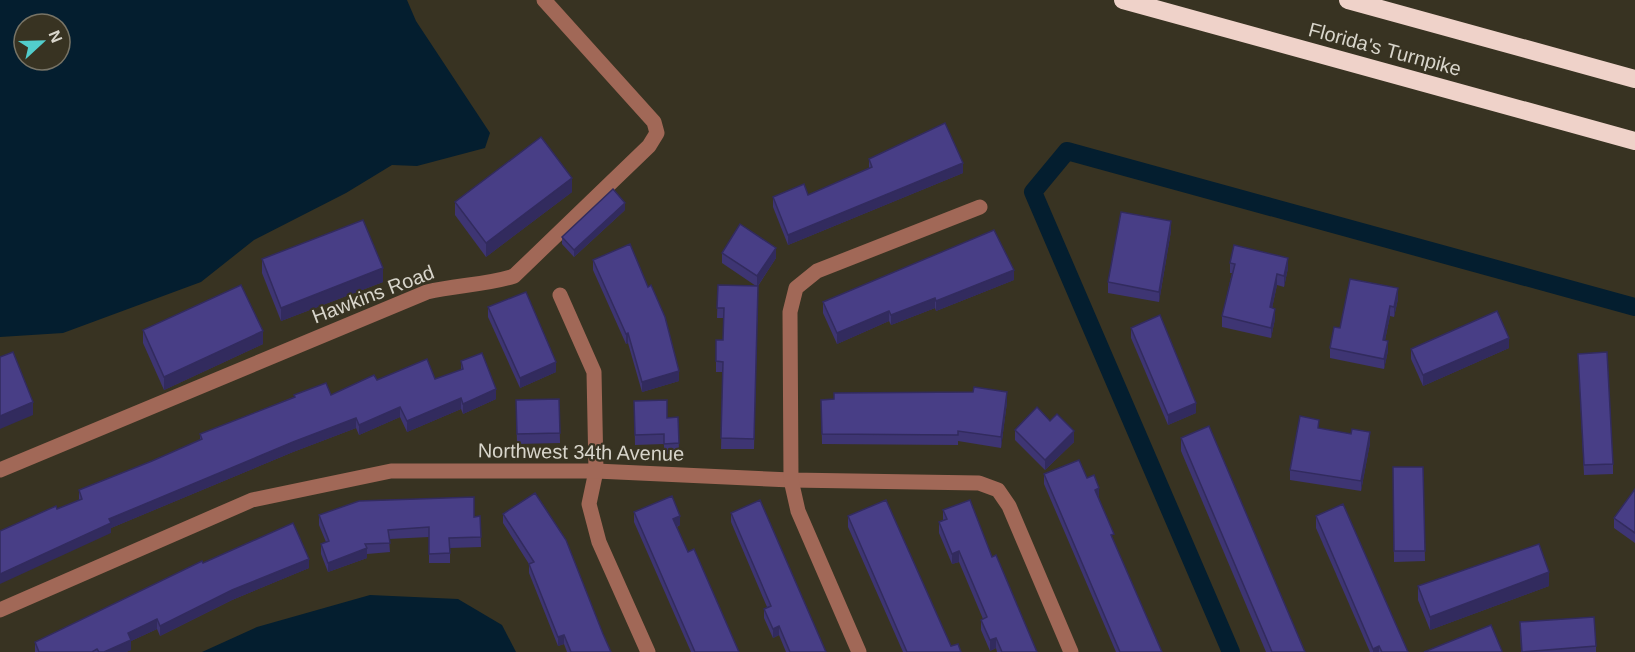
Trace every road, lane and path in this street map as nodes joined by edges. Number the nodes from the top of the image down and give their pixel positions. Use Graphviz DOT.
graph roads {
  1 [pos="544,0"];
  2 [pos="1123,0"];
  3 [pos="1348,0"];
  4 [pos="1635,79"];
  5 [pos="1635,141"];
  6 [pos="980,207"];
  7 [pos="560,296"];
  8 [pos="0,470"];
  9 [pos="596,471"];
  10 [pos="791,480"];
  11 [pos="0,610"];
  12 [pos="648,652"];
  13 [pos="859,652"];
  14 [pos="1071,652"];
  1 -- 8 [label="street, Hawkins Road"];
  2 -- 5 [label="highway, Florida's Turnpike"];
  3 -- 4 [label="highway, Florida's Turnpike"];
  6 -- 10 [label="street"];
  7 -- 9 [label="street"];
  9 -- 10 [label="street, Northwest 34th Avenue"];
  9 -- 11 [label="street, Northwest 34th Avenue"];
  9 -- 12 [label="street"];
  10 -- 13 [label="street"];
  10 -- 14 [label="street, Northwest 34th Avenue"];
}
